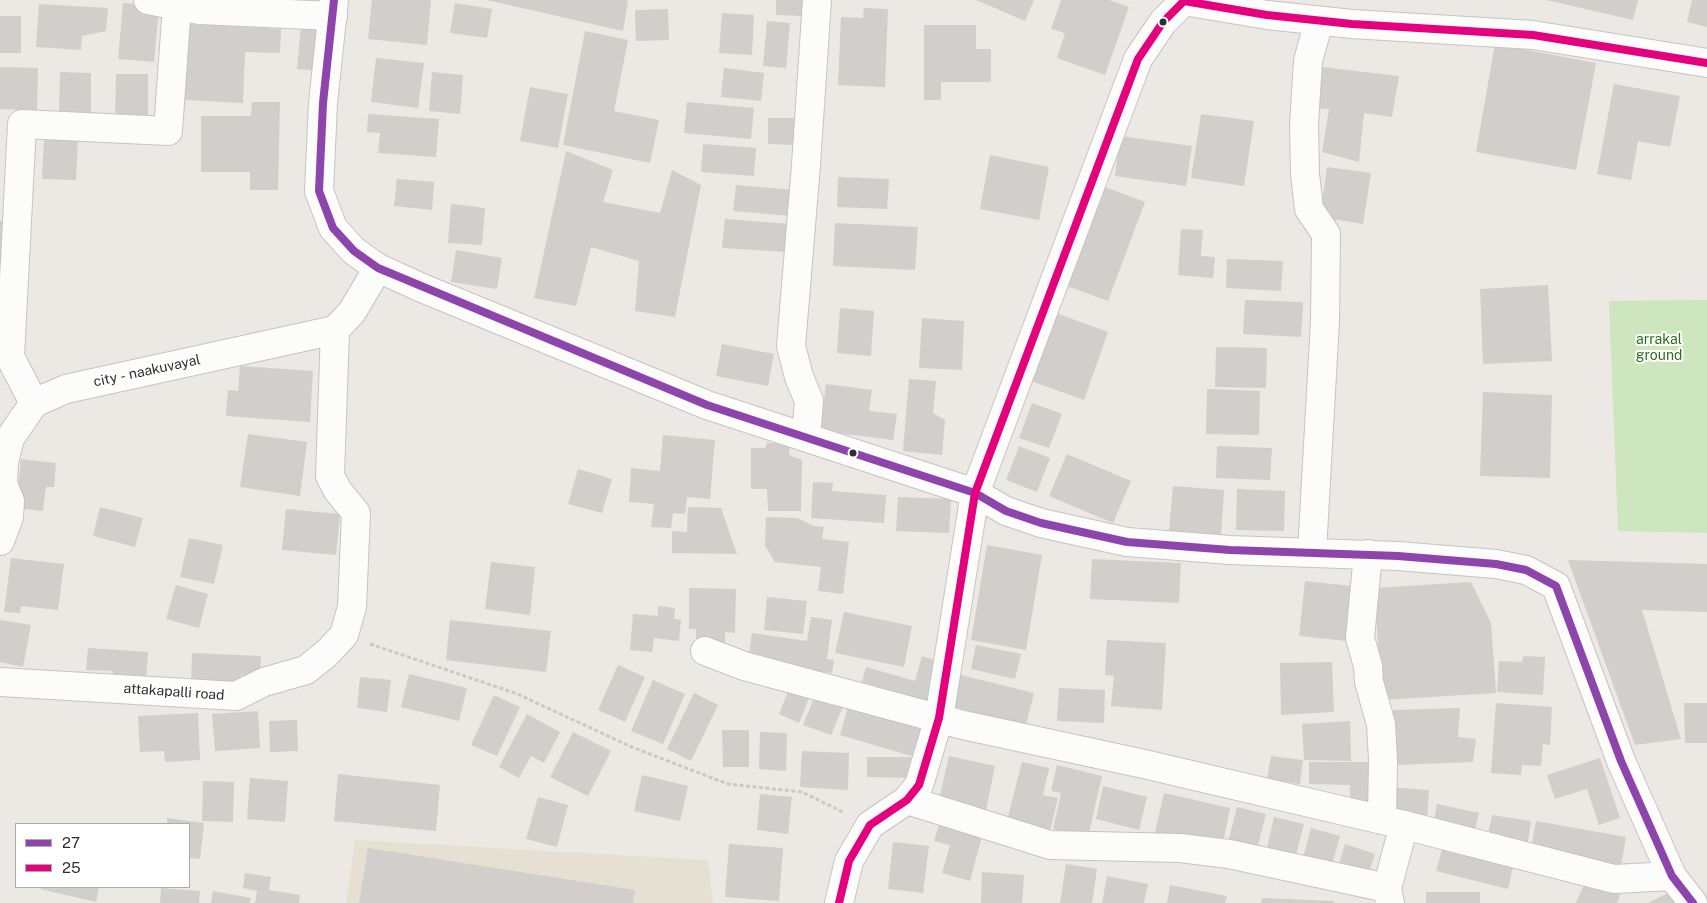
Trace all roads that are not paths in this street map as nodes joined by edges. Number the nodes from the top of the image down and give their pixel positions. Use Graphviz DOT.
graph roads {
  1 [pos="148,0"];
  2 [pos="817,0"];
  3 [pos="1182,1"];
  4 [pos="177,5"];
  5 [pos="334,8"];
  6 [pos="1318,20"];
  7 [pos="1707,63"];
  8 [pos="378,268"];
  9 [pos="335,330"];
  10 [pos="5,348"];
  11 [pos="34,403"];
  12 [pos="806,437"];
  13 [pos="975,493"];
  14 [pos="0,541"];
  15 [pos="1312,552"];
  16 [pos="1368,554"];
  17 [pos="704,651"];
  18 [pos="0,682"];
  19 [pos="939,718"];
  20 [pos="907,800"];
  21 [pos="1393,822"];
  22 [pos="1672,876"];
  23 [pos="1389,896"];
  24 [pos="839,903"];
  25 [pos="1693,903"];
  1 -- 4 [label="street"];
  2 -- 12 [label="street"];
  3 -- 6 [label="street"];
  3 -- 13 [label="street"];
  4 -- 5 [label="street"];
  4 -- 10 [label="street"];
  5 -- 8 [label="street"];
  6 -- 7 [label="street"];
  6 -- 15 [label="street"];
  8 -- 9 [label="street"];
  8 -- 12 [label="street"];
  9 -- 11 [label="street, city - naakuvayal"];
  9 -- 18 [label="street, attakapalli road"];
  10 -- 11 [label="street"];
  11 -- 14 [label="street"];
  12 -- 13 [label="street"];
  13 -- 15 [label="street"];
  13 -- 19 [label="street"];
  15 -- 16 [label="street"];
  16 -- 21 [label="street"];
  16 -- 22 [label="street"];
  17 -- 19 [label="street"];
  19 -- 20 [label="street"];
  19 -- 21 [label="street"];
  20 -- 23 [label="street"];
  20 -- 24 [label="street"];
  21 -- 22 [label="street"];
  21 -- 23 [label="street"];
  22 -- 25 [label="street"];
}
